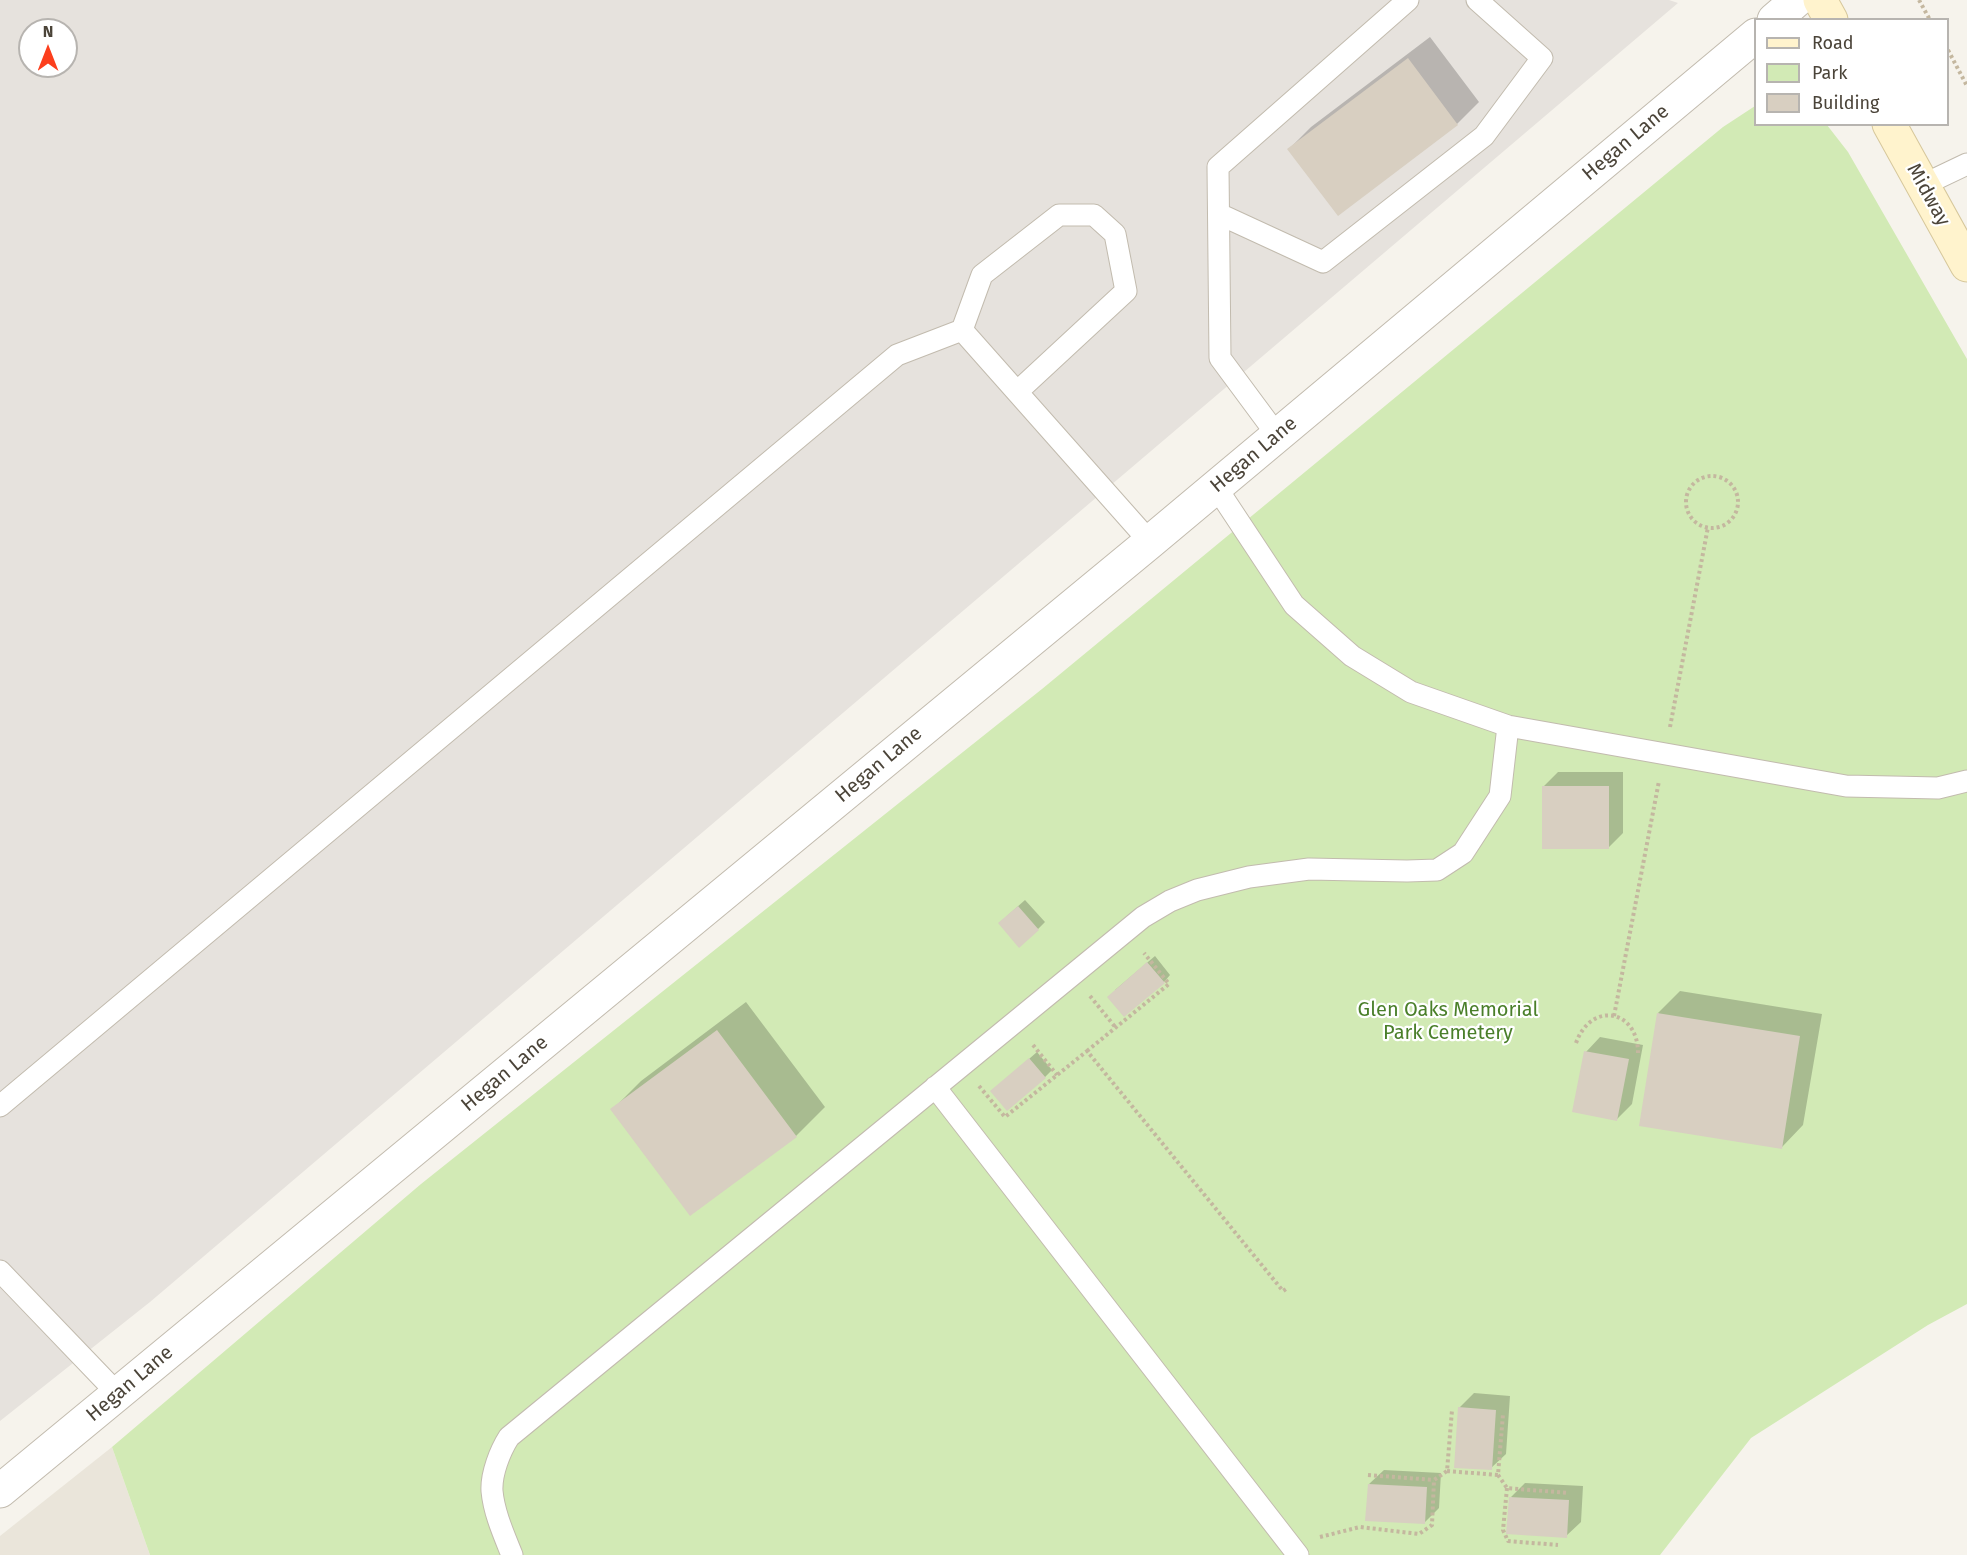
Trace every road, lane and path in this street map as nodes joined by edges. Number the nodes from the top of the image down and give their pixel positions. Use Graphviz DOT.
graph roads {
  1 [pos="1408,0"];
  2 [pos="1478,0"];
  3 [pos="1797,0"];
  4 [pos="1820,0"];
  5 [pos="1920,0"];
  6 [pos="1776,18"];
  7 [pos="1830,18"];
  8 [pos="1929,18"];
  9 [pos="1754,36"];
  10 [pos="1949,54"];
  11 [pos="1967,86"];
  12 [pos="1890,126"];
  13 [pos="1967,164"];
  14 [pos="1923,185"];
  15 [pos="1219,214"];
  16 [pos="1967,265"];
  17 [pos="962,330"];
  18 [pos="1017,392"];
  19 [pos="1277,435"];
  20 [pos="1216,487"];
  21 [pos="1708,527"];
  22 [pos="1150,542"];
  23 [pos="1672,712"];
  24 [pos="1508,726"];
  25 [pos="1967,781"];
  26 [pos="1658,786"];
  27 [pos="1141,949"];
  28 [pos="1088,993"];
  29 [pos="1614,1016"];
  30 [pos="1116,1028"];
  31 [pos="1029,1040"];
  32 [pos="1576,1042"];
  33 [pos="1087,1051"];
  34 [pos="1638,1053"];
  35 [pos="1057,1075"];
  36 [pos="976,1083"];
  37 [pos="935,1087"];
  38 [pos="0,1106"];
  39 [pos="0,1271"];
  40 [pos="1286,1289"];
  41 [pos="118,1394"];
  42 [pos="1452,1410"];
  43 [pos="1503,1414"];
  44 [pos="1447,1471"];
  45 [pos="1368,1475"];
  46 [pos="1498,1475"];
  47 [pos="1434,1479"];
  48 [pos="1507,1488"];
  49 [pos="0,1491"];
  50 [pos="1568,1493"];
  51 [pos="1558,1545"];
  52 [pos="1294,1551"];
  53 [pos="512,1555"];
  1 -- 15 [label="lane"];
  2 -- 15 [label="lane"];
  3 -- 6 [label="street"];
  4 -- 7 [label="main road"];
  5 -- 8 [label="path"];
  9 -- 19 [label="street, Hegan Lane"];
  10 -- 11 [label="path"];
  12 -- 14 [label="main road, Midway"];
  13 -- 14 [label="lane"];
  14 -- 16 [label="main road, Midway"];
  15 -- 19 [label="lane"];
  17 -- 18 [label="lane"];
  17 -- 18 [label="lane"];
  17 -- 38 [label="lane"];
  18 -- 22 [label="lane"];
  19 -- 20 [label="street, Hegan Lane"];
  20 -- 22 [label="street, Hegan Lane"];
  20 -- 24 [label="lane"];
  21 -- 21 [label="path"];
  21 -- 23 [label="path"];
  22 -- 41 [label="street, Hegan Lane"];
  24 -- 25 [label="lane"];
  24 -- 37 [label="lane"];
  26 -- 29 [label="path"];
  27 -- 30 [label="path"];
  28 -- 30 [label="path"];
  29 -- 32 [label="path"];
  29 -- 34 [label="path"];
  30 -- 33 [label="path"];
  31 -- 35 [label="path"];
  33 -- 35 [label="path"];
  33 -- 40 [label="path"];
  35 -- 36 [label="path"];
  37 -- 52 [label="lane"];
  37 -- 53 [label="lane"];
  39 -- 41 [label="lane"];
  41 -- 49 [label="street, Hegan Lane"];
  42 -- 44 [label="path"];
  43 -- 46 [label="path"];
  44 -- 46 [label="path"];
  44 -- 47 [label="path"];
  45 -- 47 [label="path"];
  46 -- 48 [label="path"];
  47 -- 52 [label="path"];
  48 -- 50 [label="path"];
  48 -- 51 [label="path"];
}
